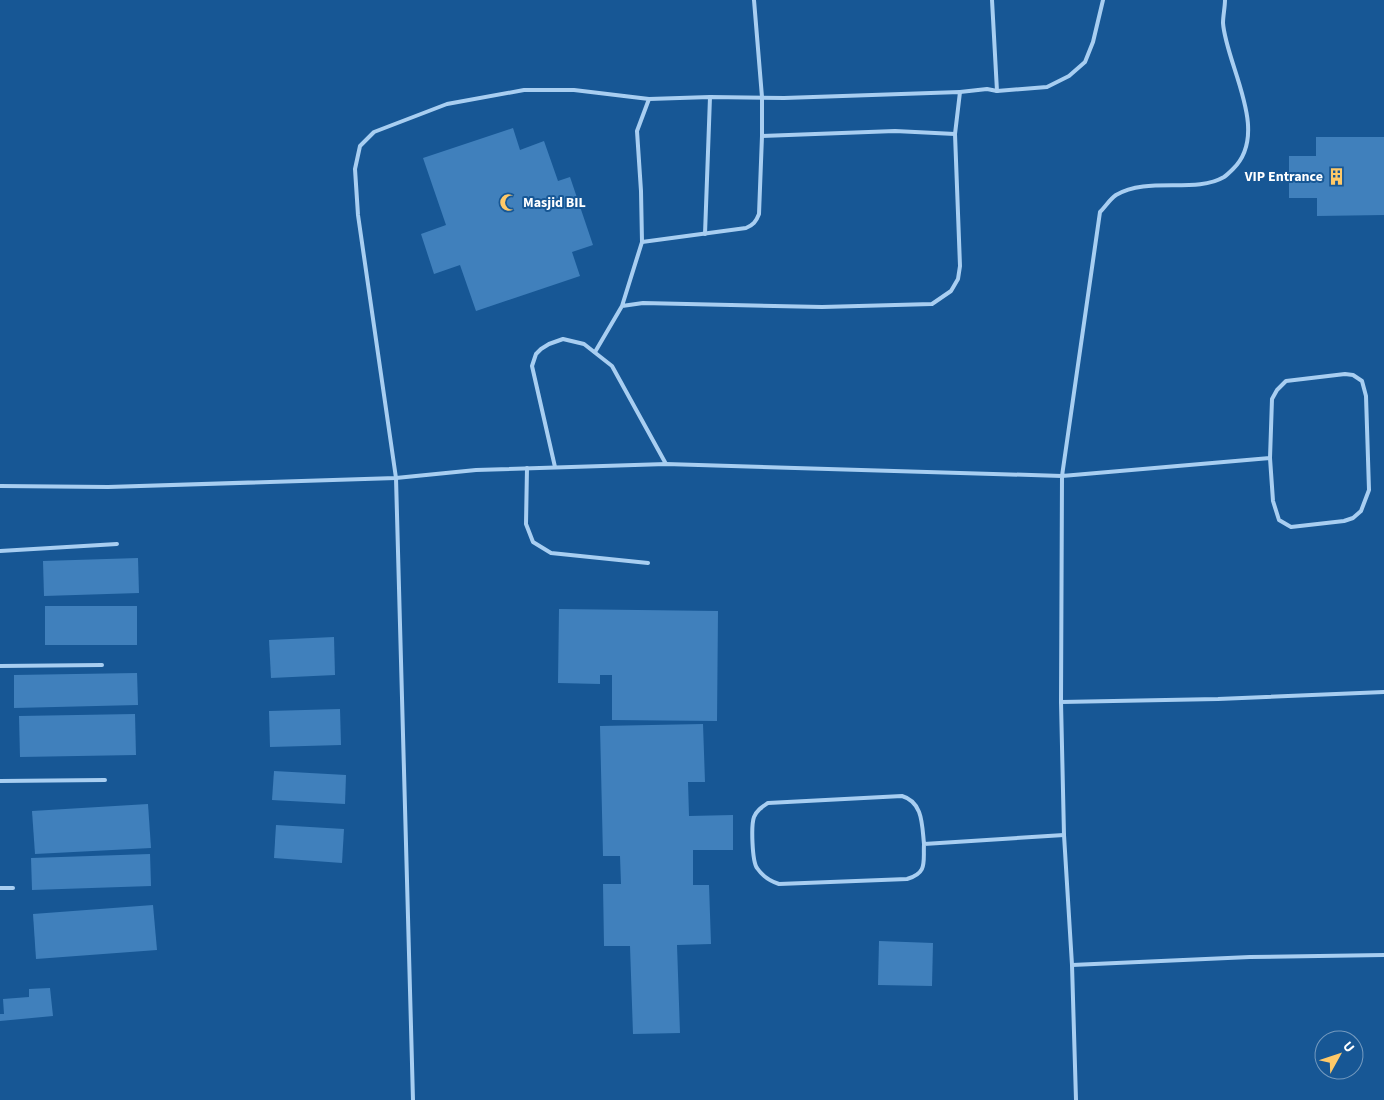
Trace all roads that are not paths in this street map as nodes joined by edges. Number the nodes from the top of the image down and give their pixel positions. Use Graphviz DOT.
graph roads {
  1 [pos="754,0"];
  2 [pos="992,0"];
  3 [pos="1103,0"];
  4 [pos="1226,0"];
  5 [pos="998,91"];
  6 [pos="960,92"];
  7 [pos="710,96"];
  8 [pos="762,97"];
  9 [pos="649,99"];
  10 [pos="955,134"];
  11 [pos="762,136"];
  12 [pos="705,234"];
  13 [pos="642,242"];
  14 [pos="622,306"];
  15 [pos="595,352"];
  16 [pos="1270,458"];
  17 [pos="666,464"];
  18 [pos="555,467"];
  19 [pos="527,468"];
  20 [pos="1062,476"];
  21 [pos="396,478"];
  22 [pos="0,486"];
  23 [pos="116,544"];
  24 [pos="0,551"];
  25 [pos="648,563"];
  26 [pos="102,665"];
  27 [pos="0,666"];
  28 [pos="1384,692"];
  29 [pos="1061,702"];
  30 [pos="105,780"];
  31 [pos="0,781"];
  32 [pos="1064,836"];
  33 [pos="924,844"];
  34 [pos="0,888"];
  35 [pos="13,888"];
  36 [pos="1384,954"];
  37 [pos="1072,965"];
  38 [pos="413,1100"];
  39 [pos="1076,1100"];
  1 -- 8 [label="lane"];
  2 -- 5 [label="lane"];
  3 -- 5 [label="lane"];
  4 -- 20 [label="lane"];
  5 -- 6 [label="lane"];
  6 -- 8 [label="lane"];
  6 -- 10 [label="lane"];
  7 -- 8 [label="lane"];
  7 -- 9 [label="lane"];
  7 -- 12 [label="lane"];
  8 -- 11 [label="lane"];
  9 -- 13 [label="lane"];
  9 -- 21 [label="lane"];
  10 -- 11 [label="lane"];
  10 -- 14 [label="lane"];
  11 -- 12 [label="lane"];
  12 -- 13 [label="lane"];
  13 -- 14 [label="lane"];
  14 -- 15 [label="lane"];
  15 -- 17 [label="lane"];
  15 -- 18 [label="lane"];
  16 -- 16 [label="lane"];
  16 -- 20 [label="lane"];
  17 -- 18 [label="lane"];
  17 -- 20 [label="lane"];
  18 -- 19 [label="lane"];
  19 -- 21 [label="lane"];
  19 -- 25 [label="lane"];
  20 -- 29 [label="lane"];
  21 -- 22 [label="lane"];
  21 -- 38 [label="lane"];
  23 -- 24 [label="lane"];
  26 -- 27 [label="lane"];
  28 -- 29 [label="lane"];
  29 -- 32 [label="lane"];
  30 -- 31 [label="lane"];
  32 -- 33 [label="lane"];
  32 -- 37 [label="lane"];
  33 -- 33 [label="lane"];
  34 -- 35 [label="lane"];
  36 -- 37 [label="lane"];
  37 -- 39 [label="lane"];
}
